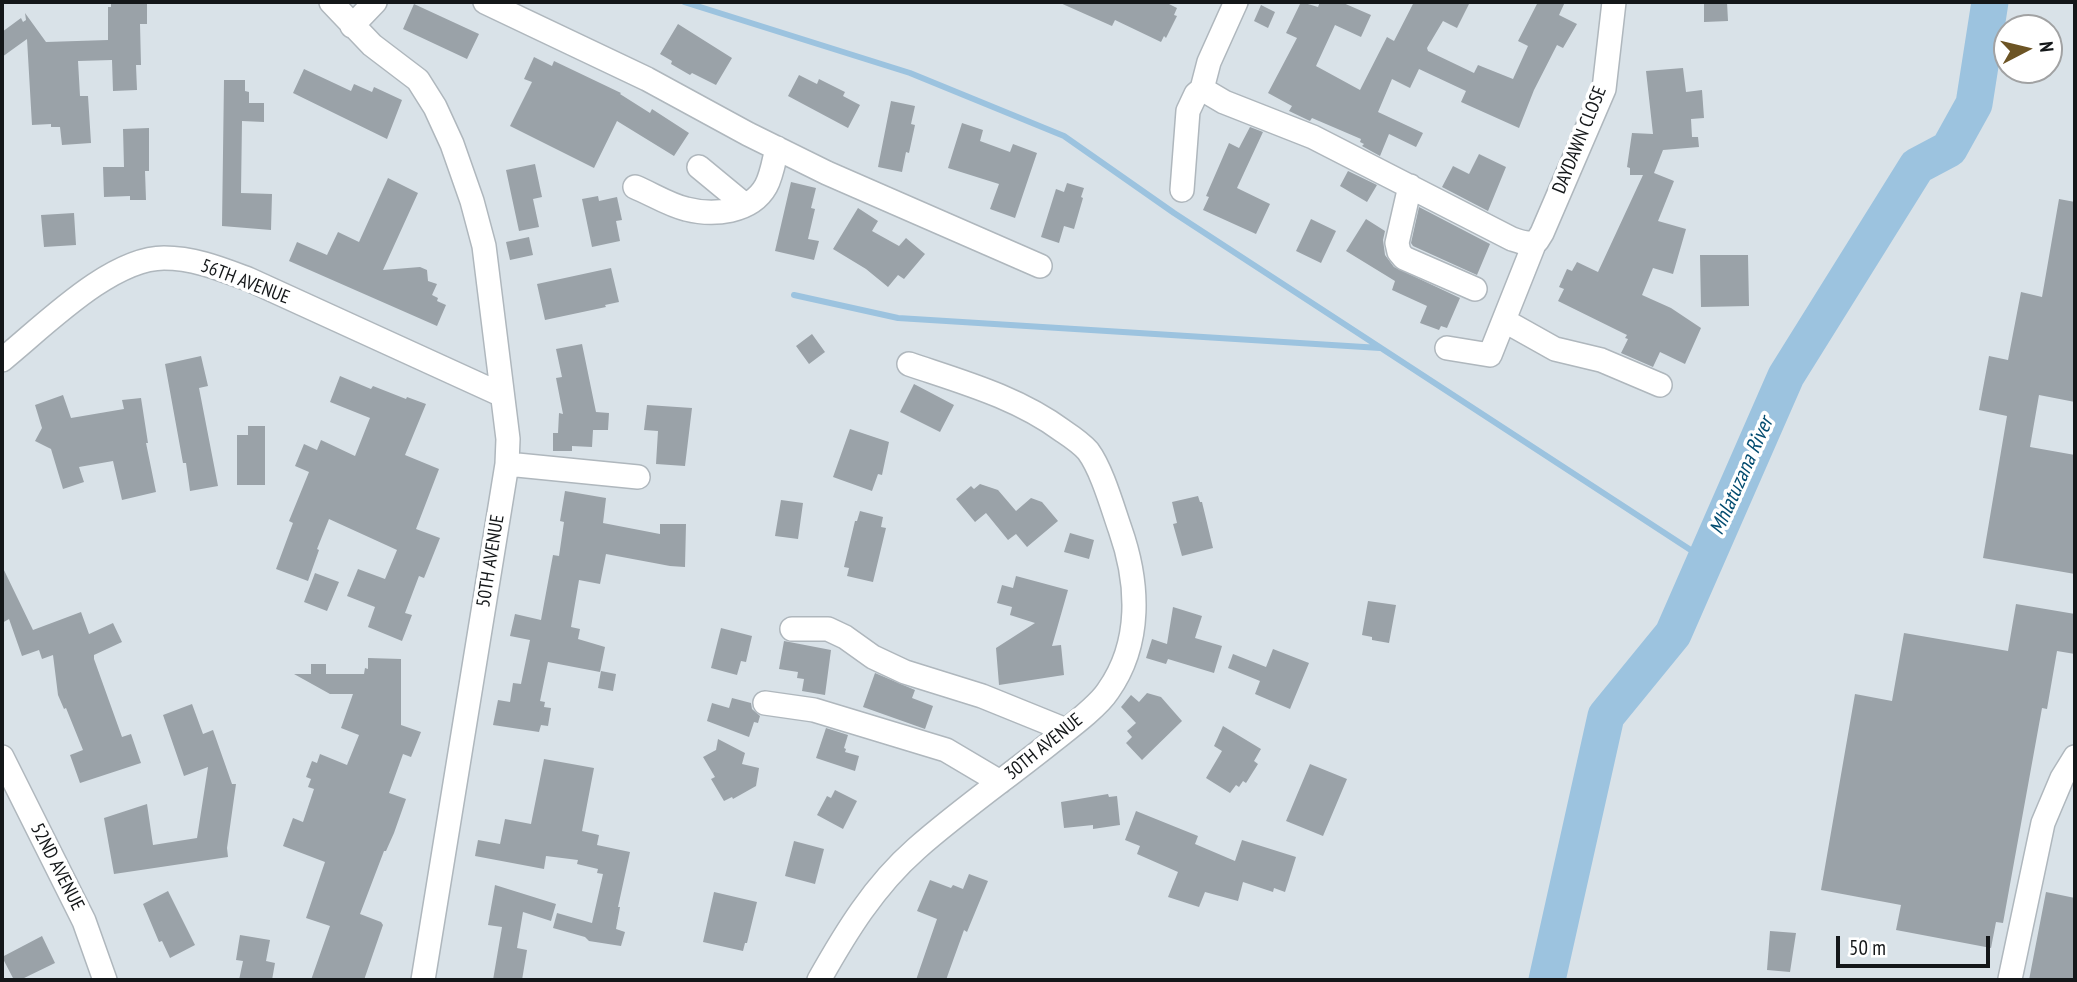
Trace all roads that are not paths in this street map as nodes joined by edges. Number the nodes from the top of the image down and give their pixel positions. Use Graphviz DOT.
graph roads {
  1 [pos="331,2"];
  2 [pos="375,2"];
  3 [pos="485,2"];
  4 [pos="1236,2"];
  5 [pos="1614,2"];
  6 [pos="352,26"];
  7 [pos="1202,89"];
  8 [pos="777,148"];
  9 [pos="699,167"];
  10 [pos="1410,186"];
  11 [pos="635,187"];
  12 [pos="1182,190"];
  13 [pos="746,205"];
  14 [pos="1538,238"];
  15 [pos="1040,266"];
  16 [pos="1475,289"];
  17 [pos="1505,321"];
  18 [pos="1447,348"];
  19 [pos="2,360"];
  20 [pos="909,364"];
  21 [pos="1660,385"];
  22 [pos="502,395"];
  23 [pos="508,464"];
  24 [pos="638,477"];
  25 [pos="792,629"];
  26 [pos="765,703"];
  27 [pos="1066,730"];
  28 [pos="2,757"];
  29 [pos="2075,757"];
  30 [pos="1000,782"];
  31 [pos="2010,979"];
  32 [pos="104,980"];
  33 [pos="423,980"];
  34 [pos="819,980"];
  1 -- 6 [label="street, 50TH AVENUE"];
  2 -- 6 [label="street"];
  3 -- 8 [label="street"];
  4 -- 7 [label="street"];
  5 -- 14 [label="street, DAYDAWN CLOSE"];
  6 -- 22 [label="street, 50TH AVENUE"];
  7 -- 10 [label="street"];
  7 -- 12 [label="street"];
  8 -- 13 [label="street"];
  8 -- 15 [label="street"];
  9 -- 13 [label="street"];
  10 -- 14 [label="street"];
  10 -- 16 [label="street"];
  11 -- 13 [label="street"];
  14 -- 17 [label="street, DAYDAWN CLOSE"];
  17 -- 18 [label="street, DAYDAWN CLOSE"];
  17 -- 21 [label="street"];
  19 -- 22 [label="street, 56TH AVENUE"];
  20 -- 27 [label="street, 30TH AVENUE"];
  22 -- 23 [label="street, 50TH AVENUE"];
  23 -- 24 [label="street"];
  23 -- 33 [label="street, 50TH AVENUE"];
  25 -- 27 [label="street"];
  26 -- 30 [label="street"];
  27 -- 30 [label="street, 30TH AVENUE"];
  28 -- 32 [label="street, 52ND AVENUE"];
  29 -- 31 [label="street"];
  30 -- 34 [label="street, 30TH AVENUE"];
}
